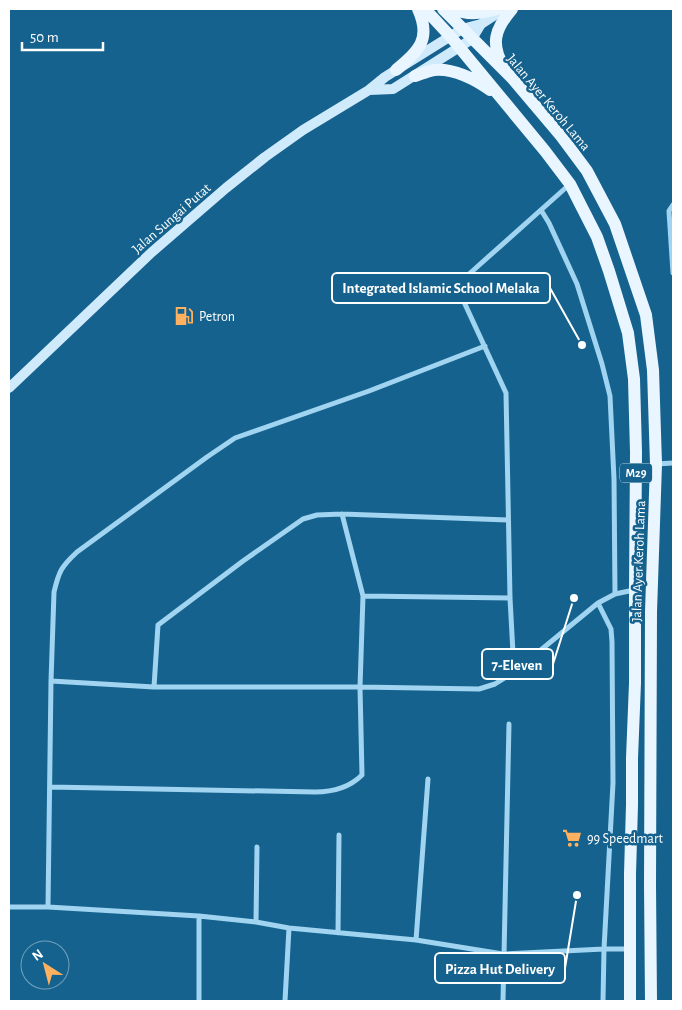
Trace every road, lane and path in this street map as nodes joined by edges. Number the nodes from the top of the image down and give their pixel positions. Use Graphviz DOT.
graph roads {
  1 [pos="418,9"];
  2 [pos="425,9"];
  3 [pos="443,9"];
  4 [pos="454,9"];
  5 [pos="496,9"];
  6 [pos="504,9"];
  7 [pos="512,9"];
  8 [pos="481,24"];
  9 [pos="462,29"];
  10 [pos="450,36"];
  11 [pos="472,39"];
  12 [pos="460,48"];
  13 [pos="396,70"];
  14 [pos="415,76"];
  15 [pos="512,78"];
  16 [pos="369,90"];
  17 [pos="500,97"];
  18 [pos="570,184"];
  19 [pos="673,205"];
  20 [pos="541,210"];
  21 [pos="673,273"];
  22 [pos="485,346"];
  23 [pos="9,388"];
  24 [pos="656,464"];
  25 [pos="673,464"];
  26 [pos="342,514"];
  27 [pos="508,520"];
  28 [pos="634,590"];
  29 [pos="614,594"];
  30 [pos="363,596"];
  31 [pos="510,598"];
  32 [pos="598,603"];
  33 [pos="514,672"];
  34 [pos="51,681"];
  35 [pos="154,687"];
  36 [pos="360,687"];
  37 [pos="509,724"];
  38 [pos="428,779"];
  39 [pos="50,787"];
  40 [pos="339,836"];
  41 [pos="257,847"];
  42 [pos="650,885"];
  43 [pos="9,907"];
  44 [pos="48,907"];
  45 [pos="199,916"];
  46 [pos="256,922"];
  47 [pos="289,928"];
  48 [pos="338,933"];
  49 [pos="416,940"];
  50 [pos="604,949"];
  51 [pos="631,949"];
  52 [pos="503,954"];
  53 [pos="199,1001"];
  54 [pos="285,1001"];
  55 [pos="503,1001"];
  56 [pos="603,1001"];
  57 [pos="630,1001"];
  58 [pos="644,1001"];
  59 [pos="651,1001"];
  1 -- 13 [label="main road"];
  2 -- 10 [label="main road, Jalan Ayer Keroh Lama / M29"];
  3 -- 9 [label="main road, Jalan Ayer Keroh Lama / M29"];
  4 -- 5 [label="main road"];
  6 -- 8 [label="main road"];
  7 -- 15 [label="main road"];
  8 -- 9 [label="main road, Jalan Sungai Putat"];
  8 -- 11 [label="main road"];
  9 -- 10 [label="main road, Jalan Sungai Putat"];
  9 -- 11 [label="main road, Jalan Ayer Keroh Lama / M29"];
  10 -- 12 [label="main road, Jalan Ayer Keroh Lama / M29"];
  10 -- 13 [label="main road, Jalan Sungai Putat"];
  11 -- 12 [label="main road, Jalan Sungai Putat"];
  11 -- 15 [label="main road, Jalan Ayer Keroh Lama / M29"];
  12 -- 14 [label="main road, Jalan Sungai Putat"];
  12 -- 17 [label="main road, Jalan Ayer Keroh Lama / M29"];
  13 -- 16 [label="main road, Jalan Sungai Putat"];
  14 -- 16 [label="main road, Jalan Sungai Putat"];
  14 -- 17 [label="main road"];
  15 -- 24 [label="main road, Jalan Ayer Keroh Lama / M29"];
  16 -- 23 [label="main road, Jalan Sungai Putat"];
  17 -- 18 [label="main road, Jalan Ayer Keroh Lama / M29"];
  18 -- 20 [label="street"];
  18 -- 28 [label="main road, Jalan Ayer Keroh Lama / M29"];
  19 -- 21 [label="street"];
  20 -- 22 [label="street"];
  20 -- 29 [label="street"];
  22 -- 27 [label="street"];
  22 -- 34 [label="street"];
  24 -- 25 [label="street"];
  24 -- 42 [label="main road, Jalan Ayer Keroh Lama / M29"];
  26 -- 27 [label="street"];
  26 -- 30 [label="street"];
  26 -- 35 [label="street"];
  27 -- 31 [label="street"];
  28 -- 29 [label="street"];
  28 -- 51 [label="main road, Jalan Ayer Keroh Lama / M29"];
  29 -- 32 [label="street"];
  30 -- 31 [label="street"];
  30 -- 36 [label="street"];
  31 -- 33 [label="street"];
  32 -- 33 [label="street"];
  32 -- 50 [label="street"];
  33 -- 36 [label="street"];
  34 -- 35 [label="street"];
  34 -- 39 [label="street"];
  35 -- 36 [label="street"];
  36 -- 39 [label="street"];
  37 -- 52 [label="street"];
  38 -- 49 [label="street"];
  39 -- 44 [label="street"];
  40 -- 48 [label="street"];
  41 -- 46 [label="street"];
  42 -- 51 [label="main road"];
  42 -- 59 [label="main road, Jalan Ayer Keroh Lama / M29"];
  43 -- 44 [label="street"];
  44 -- 45 [label="street"];
  45 -- 46 [label="street"];
  45 -- 53 [label="street"];
  46 -- 47 [label="street"];
  47 -- 48 [label="street"];
  47 -- 54 [label="street"];
  48 -- 49 [label="street"];
  49 -- 52 [label="street"];
  50 -- 51 [label="street"];
  50 -- 52 [label="street"];
  50 -- 56 [label="street"];
  51 -- 57 [label="main road, Jalan Ayer Keroh Lama / M29"];
  51 -- 58 [label="main road"];
  52 -- 55 [label="street"];
}
